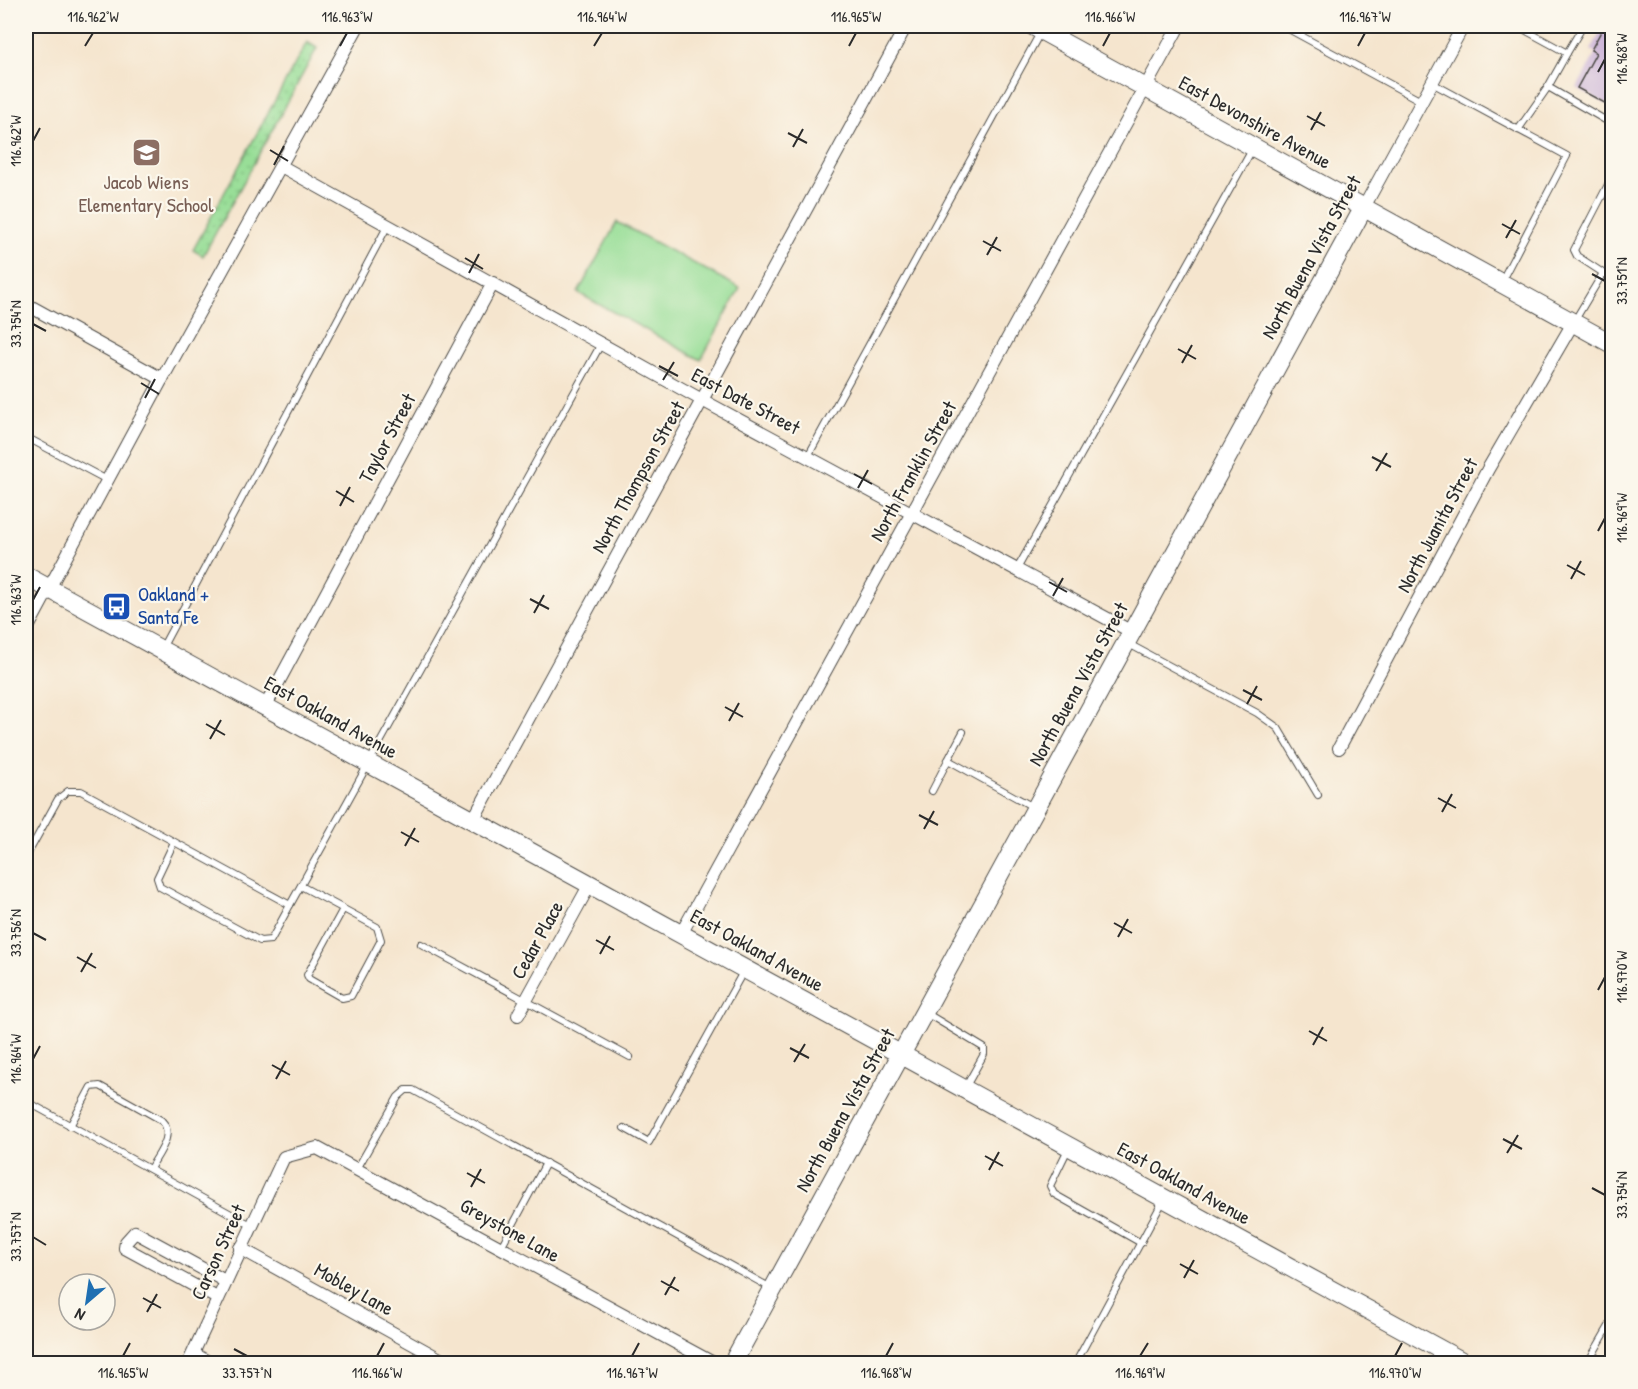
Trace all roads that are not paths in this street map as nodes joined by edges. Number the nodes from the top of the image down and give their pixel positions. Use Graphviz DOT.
graph roads {
  1 [pos="358,26"];
  2 [pos="906,26"];
  3 [pos="1179,26"];
  4 [pos="1283,26"];
  5 [pos="1463,26"];
  6 [pos="1516,26"];
  7 [pos="1583,26"];
  8 [pos="1524,27"];
  9 [pos="1037,28"];
  10 [pos="1567,53"];
  11 [pos="1432,83"];
  12 [pos="1145,87"];
  13 [pos="1548,87"];
  14 [pos="1422,102"];
  15 [pos="1612,123"];
  16 [pos="1518,130"];
  17 [pos="1254,147"];
  18 [pos="281,166"];
  19 [pos="1612,177"];
  20 [pos="1364,207"];
  21 [pos="388,225"];
  22 [pos="1603,273"];
  23 [pos="1612,278"];
  24 [pos="493,283"];
  25 [pos="1500,283"];
  26 [pos="26,304"];
  27 [pos="1574,323"];
  28 [pos="602,344"];
  29 [pos="1612,344"];
  30 [pos="162,379"];
  31 [pos="702,400"];
  32 [pos="26,437"];
  33 [pos="808,456"];
  34 [pos="107,480"];
  35 [pos="913,512"];
  36 [pos="1017,569"];
  37 [pos="26,576"];
  38 [pos="48,589"];
  39 [pos="26,631"];
  40 [pos="1129,637"];
  41 [pos="161,650"];
  42 [pos="265,707"];
  43 [pos="963,732"];
  44 [pos="1339,748"];
  45 [pos="948,760"];
  46 [pos="369,764"];
  47 [pos="932,791"];
  48 [pos="1318,795"];
  49 [pos="1035,809"];
  50 [pos="473,820"];
  51 [pos="174,842"];
  52 [pos="26,857"];
  53 [pos="590,884"];
  54 [pos="301,886"];
  55 [pos="290,905"];
  56 [pos="343,909"];
  57 [pos="681,934"];
  58 [pos="421,944"];
  59 [pos="745,969"];
  60 [pos="525,1001"];
  61 [pos="924,1012"];
  62 [pos="518,1015"];
  63 [pos="901,1054"];
  64 [pos="630,1057"];
  65 [pos="965,1089"];
  66 [pos="26,1101"];
  67 [pos="70,1126"];
  68 [pos="624,1128"];
  69 [pos="1070,1146"];
  70 [pos="284,1157"];
  71 [pos="546,1163"];
  72 [pos="150,1169"];
  73 [pos="357,1169"];
  74 [pos="1165,1198"];
  75 [pos="251,1225"];
  76 [pos="1140,1243"];
  77 [pos="501,1247"];
  78 [pos="240,1248"];
  79 [pos="225,1281"];
  80 [pos="773,1289"];
  81 [pos="217,1298"];
  82 [pos="1612,1321"];
  83 [pos="191,1359"];
  84 [pos="212,1364"];
  85 [pos="449,1364"];
  86 [pos="715,1364"];
  87 [pos="732,1364"];
  88 [pos="1075,1364"];
  89 [pos="1467,1364"];
  90 [pos="1587,1364"];
  1 -- 18 [label="street"];
  2 -- 31 [label="street, North Thompson Street"];
  3 -- 12 [label="street, North Franklin Street"];
  4 -- 14 [label="lane"];
  5 -- 11 [label="street, North Buena Vista Street"];
  6 -- 8 [label="lane"];
  7 -- 10 [label="lane"];
  8 -- 10 [label="lane"];
  9 -- 12 [label="street, East Devonshire Avenue"];
  9 -- 33 [label="lane"];
  10 -- 13 [label="lane"];
  11 -- 14 [label="street, North Buena Vista Street"];
  11 -- 16 [label="lane"];
  12 -- 17 [label="street, East Devonshire Avenue"];
  12 -- 35 [label="street, North Franklin Street"];
  13 -- 15 [label="lane"];
  13 -- 16 [label="lane"];
  14 -- 20 [label="street, North Buena Vista Street"];
  16 -- 25 [label="lane"];
  17 -- 20 [label="street, East Devonshire Avenue"];
  17 -- 36 [label="lane"];
  18 -- 21 [label="street, East Date Street"];
  18 -- 30 [label="street"];
  19 -- 22 [label="lane"];
  20 -- 25 [label="street, East Devonshire Avenue"];
  20 -- 40 [label="street, North Buena Vista Street"];
  21 -- 24 [label="street, East Date Street"];
  21 -- 41 [label="lane"];
  22 -- 23 [label="lane"];
  22 -- 27 [label="lane"];
  24 -- 28 [label="street, East Date Street"];
  24 -- 42 [label="street, Taylor Street"];
  25 -- 27 [label="street, East Devonshire Avenue"];
  26 -- 30 [label="street"];
  27 -- 29 [label="street, East Devonshire Avenue"];
  27 -- 44 [label="street, North Juanita Street"];
  28 -- 31 [label="street, East Date Street"];
  28 -- 46 [label="lane"];
  30 -- 34 [label="street"];
  31 -- 33 [label="street, East Date Street"];
  31 -- 50 [label="street, North Thompson Street"];
  32 -- 34 [label="lane"];
  33 -- 35 [label="street, East Date Street"];
  34 -- 38 [label="street"];
  35 -- 36 [label="street, East Date Street"];
  35 -- 57 [label="street, North Franklin Street"];
  36 -- 40 [label="street, East Date Street"];
  37 -- 38 [label="street, East Oakland Avenue"];
  38 -- 39 [label="street"];
  38 -- 41 [label="street, East Oakland Avenue"];
  40 -- 48 [label="lane"];
  40 -- 49 [label="street, North Buena Vista Street"];
  41 -- 42 [label="street, East Oakland Avenue"];
  42 -- 46 [label="street, East Oakland Avenue"];
  43 -- 45 [label="lane"];
  45 -- 47 [label="lane"];
  45 -- 49 [label="lane"];
  46 -- 50 [label="street, East Oakland Avenue"];
  46 -- 54 [label="lane"];
  49 -- 61 [label="street, North Buena Vista Street"];
  50 -- 53 [label="street, East Oakland Avenue"];
  51 -- 52 [label="lane"];
  51 -- 55 [label="lane"];
  51 -- 55 [label="lane"];
  53 -- 57 [label="street, East Oakland Avenue"];
  53 -- 60 [label="street, Cedar Place"];
  54 -- 55 [label="lane"];
  54 -- 56 [label="lane"];
  56 -- 56 [label="lane"];
  57 -- 59 [label="street, East Oakland Avenue"];
  58 -- 60 [label="lane"];
  59 -- 63 [label="street, East Oakland Avenue"];
  59 -- 68 [label="lane"];
  60 -- 62 [label="street, Cedar Place"];
  60 -- 64 [label="lane"];
  61 -- 63 [label="street, North Buena Vista Street"];
  61 -- 65 [label="lane"];
  63 -- 65 [label="street, East Oakland Avenue"];
  63 -- 80 [label="street, North Buena Vista Street"];
  65 -- 69 [label="street, East Oakland Avenue"];
  66 -- 67 [label="lane"];
  67 -- 72 [label="lane"];
  67 -- 72 [label="lane"];
  69 -- 74 [label="street, East Oakland Avenue"];
  69 -- 76 [label="lane"];
  70 -- 73 [label="street, Greystone Lane"];
  70 -- 75 [label="street, Carson Street"];
  71 -- 73 [label="lane"];
  71 -- 77 [label="lane"];
  71 -- 80 [label="lane"];
  72 -- 75 [label="lane"];
  73 -- 77 [label="street, Greystone Lane"];
  74 -- 76 [label="lane"];
  74 -- 89 [label="street, East Oakland Avenue"];
  75 -- 78 [label="street, Carson Street"];
  76 -- 88 [label="lane"];
  77 -- 86 [label="street, Greystone Lane"];
  78 -- 79 [label="street, Carson Street"];
  78 -- 85 [label="street, Mobley Lane"];
  79 -- 81 [label="street, Carson Street"];
  79 -- 81 [label="street"];
  80 -- 87 [label="street, North Buena Vista Street"];
  81 -- 83 [label="street, Carson Street"];
  82 -- 90 [label="lane"];
  83 -- 84 [label="street"];
}
